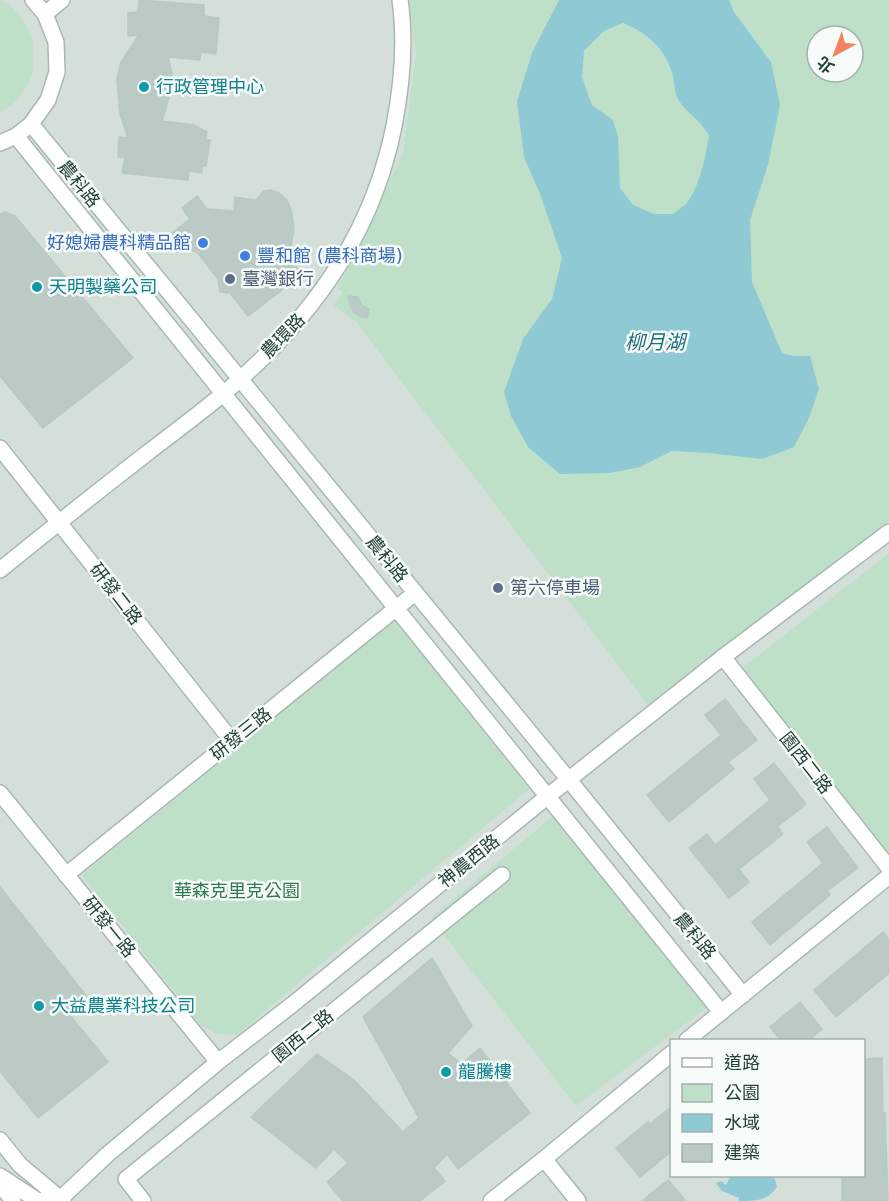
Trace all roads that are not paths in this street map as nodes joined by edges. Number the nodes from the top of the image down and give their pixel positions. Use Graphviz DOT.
graph roads {
  1 [pos="33,0"];
  2 [pos="62,0"];
  3 [pos="400,0"];
  4 [pos="45,14"];
  5 [pos="31,124"];
  6 [pos="16,136"];
  7 [pos="0,143"];
  8 [pos="240,380"];
  9 [pos="224,394"];
  10 [pos="0,448"];
  11 [pos="59,521"];
  12 [pos="889,532"];
  13 [pos="0,570"];
  14 [pos="415,593"];
  15 [pos="396,608"];
  16 [pos="723,657"];
  17 [pos="232,741"];
  18 [pos="569,780"];
  19 [pos="0,793"];
  20 [pos="548,796"];
  21 [pos="889,868"];
  22 [pos="66,875"];
  23 [pos="502,875"];
  24 [pos="889,876"];
  25 [pos="743,995"];
  26 [pos="721,1012"];
  27 [pos="689,1039"];
  28 [pos="670,1055"];
  29 [pos="218,1062"];
  30 [pos="0,1140"];
  31 [pos="544,1159"];
  32 [pos="0,1176"];
  33 [pos="0,1184"];
  34 [pos="60,1200"];
  35 [pos="13,1201"];
  36 [pos="143,1201"];
  37 [pos="491,1201"];
  38 [pos="578,1201"];
  1 -- 4 [label="street"];
  2 -- 4 [label="street"];
  3 -- 8 [label="street, 農環路"];
  4 -- 5 [label="street"];
  5 -- 6 [label="street"];
  5 -- 8 [label="street, 農科路"];
  6 -- 7 [label="street"];
  6 -- 9 [label="street, 農科路"];
  8 -- 9 [label="street, 農環路"];
  8 -- 14 [label="street, 農科路"];
  9 -- 11 [label="street, 農環路"];
  9 -- 15 [label="street, 農科路"];
  10 -- 11 [label="street, 研發二路"];
  11 -- 13 [label="street, 農環路"];
  11 -- 17 [label="street, 研發二路"];
  12 -- 16 [label="street, 神農西路"];
  14 -- 15 [label="street, 研發三路"];
  14 -- 18 [label="street, 農科路"];
  15 -- 17 [label="street, 研發三路"];
  15 -- 20 [label="street, 農科路"];
  16 -- 18 [label="street, 神農西路"];
  16 -- 21 [label="street, 園西二路"];
  17 -- 22 [label="street, 研發三路"];
  18 -- 20 [label="street, 神農西路"];
  18 -- 25 [label="street, 農科路"];
  19 -- 22 [label="street, 研發一路"];
  20 -- 26 [label="street, 農科路"];
  20 -- 29 [label="street, 神農西路"];
  22 -- 29 [label="street, 研發一路"];
  23 -- 36 [label="street, 園西二路"];
  24 -- 25 [label="street"];
  25 -- 26 [label="street"];
  26 -- 27 [label="street"];
  28 -- 31 [label="street"];
  29 -- 34 [label="street, 神農西路"];
  30 -- 34 [label="street"];
  31 -- 37 [label="street"];
  31 -- 38 [label="street"];
  32 -- 34 [label="street"];
  33 -- 35 [label="street"];
}
